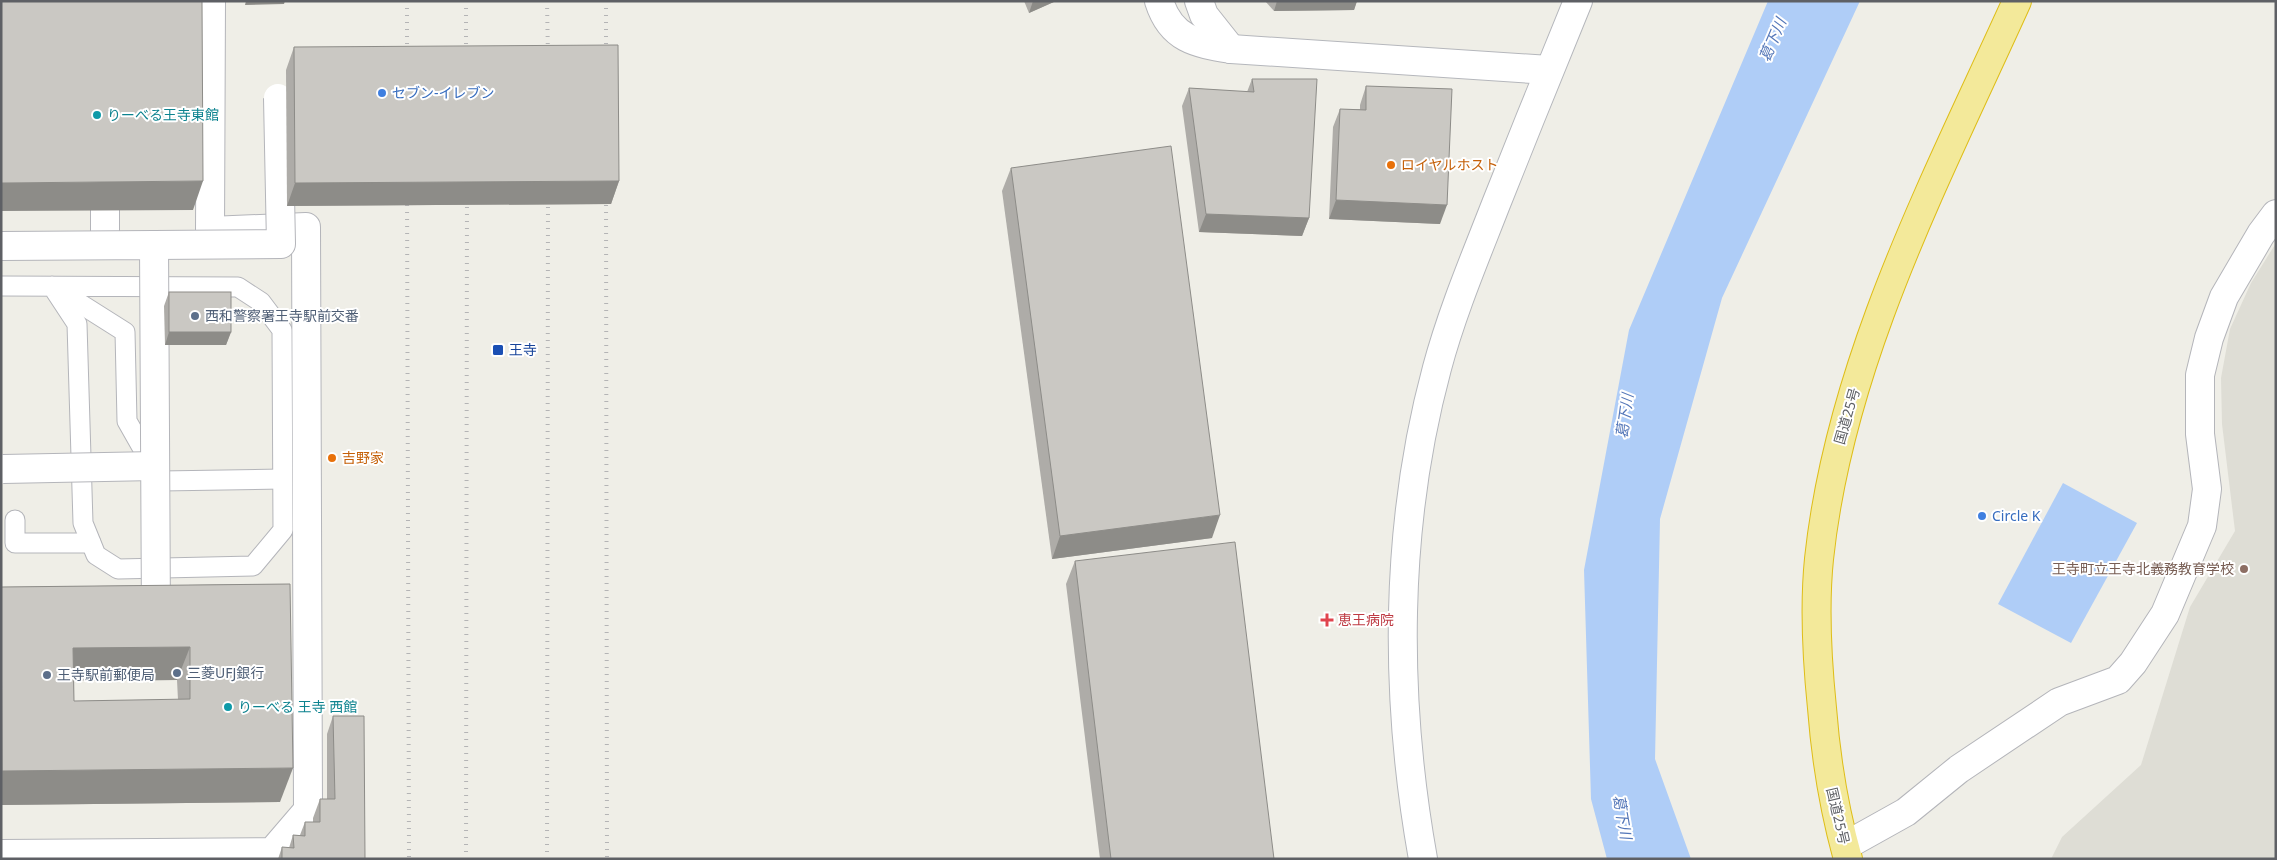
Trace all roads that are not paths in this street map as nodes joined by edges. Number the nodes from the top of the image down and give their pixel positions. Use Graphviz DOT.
graph roads {
  1 [pos="1159,1"];
  2 [pos="1199,1"];
  3 [pos="1578,1"];
  4 [pos="2017,1"];
  5 [pos="212,13"];
  6 [pos="1231,49"];
  7 [pos="1549,70"];
  8 [pos="278,98"];
  9 [pos="105,210"];
  10 [pos="2276,214"];
  11 [pos="105,245"];
  12 [pos="154,245"];
  13 [pos="1,246"];
  14 [pos="1,286"];
  15 [pos="52,286"];
  16 [pos="155,466"];
  17 [pos="3,469"];
  18 [pos="282,479"];
  19 [pos="15,520"];
  20 [pos="91,543"];
  21 [pos="156,619"];
  22 [pos="1847,853"];
  23 [pos="1,854"];
  24 [pos="154,856"];
  25 [pos="1423,859"];
  1 -- 6 [label="street"];
  2 -- 6 [label="street"];
  3 -- 7 [label="street"];
  4 -- 22 [label="highway, 国道25号"];
  5 -- 24 [label="street"];
  6 -- 7 [label="street"];
  7 -- 25 [label="street"];
  8 -- 12 [label="street, bridge"];
  9 -- 11 [label="street"];
  10 -- 22 [label="street"];
  11 -- 12 [label="street, bridge"];
  11 -- 13 [label="street, bridge"];
  12 -- 16 [label="street, bridge"];
  14 -- 15 [label="lane"];
  15 -- 18 [label="lane"];
  15 -- 18 [label="lane"];
  15 -- 20 [label="lane"];
  16 -- 17 [label="street, bridge"];
  16 -- 21 [label="street, bridge"];
  18 -- 20 [label="lane"];
  19 -- 20 [label="lane"];
  23 -- 24 [label="street"];
}
